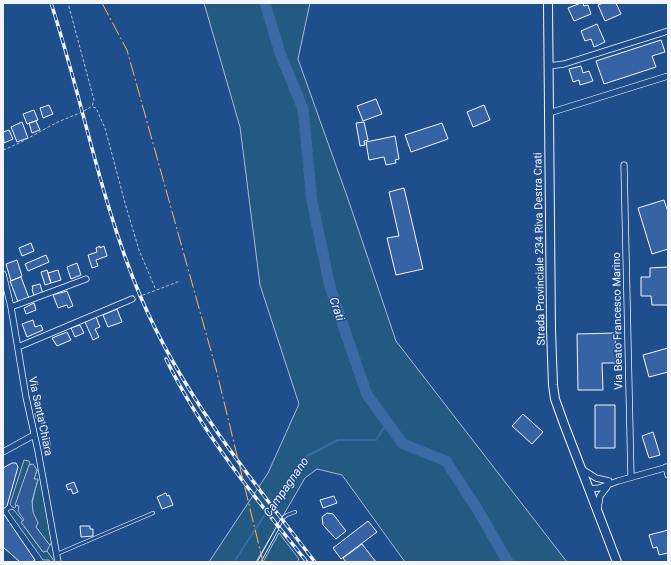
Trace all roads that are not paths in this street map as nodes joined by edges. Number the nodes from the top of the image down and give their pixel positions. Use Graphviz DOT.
graph roads {
  1 [pos="548,3"];
  2 [pos="668,31"];
  3 [pos="549,66"];
  4 [pos="668,76"];
  5 [pos="549,113"];
  6 [pos="624,165"];
  7 [pos="3,274"];
  8 [pos="86,279"];
  9 [pos="132,299"];
  10 [pos="11,307"];
  11 [pos="18,347"];
  12 [pos="34,436"];
  13 [pos="3,452"];
  14 [pos="580,467"];
  15 [pos="667,467"];
  16 [pos="668,475"];
  17 [pos="631,477"];
  18 [pos="609,483"];
  19 [pos="588,489"];
  20 [pos="295,512"];
  21 [pos="597,512"];
  22 [pos="153,513"];
  23 [pos="56,554"];
  24 [pos="58,562"];
  25 [pos="259,562"];
  26 [pos="617,562"];
  1 -- 3 [label="main road, Strada Provinciale 234 Riva Destra Crati"];
  2 -- 3 [label="street"];
  3 -- 5 [label="main road, Strada Provinciale 234 Riva Destra Crati"];
  4 -- 5 [label="street"];
  5 -- 14 [label="main road, Strada Provinciale 234 Riva Destra Crati"];
  6 -- 17 [label="street, Via Beato Francesco Marino"];
  7 -- 10 [label="street, Via Santa Chiara"];
  8 -- 10 [label="street"];
  9 -- 11 [label="street"];
  10 -- 11 [label="street, Via Santa Chiara"];
  11 -- 12 [label="street, Via Santa Chiara"];
  12 -- 13 [label="street"];
  12 -- 23 [label="street, Via Santa Chiara"];
  14 -- 18 [label="street"];
  14 -- 19 [label="main road, Strada Provinciale 234 Riva Destra Crati"];
  15 -- 16 [label="street"];
  15 -- 17 [label="street"];
  17 -- 18 [label="street"];
  18 -- 19 [label="street"];
  18 -- 21 [label="street"];
  19 -- 21 [label="main road"];
  20 -- 25 [label="lane"];
  21 -- 26 [label="main road"];
  22 -- 23 [label="lane"];
  23 -- 24 [label="street, Via Santa Chiara"];
}
